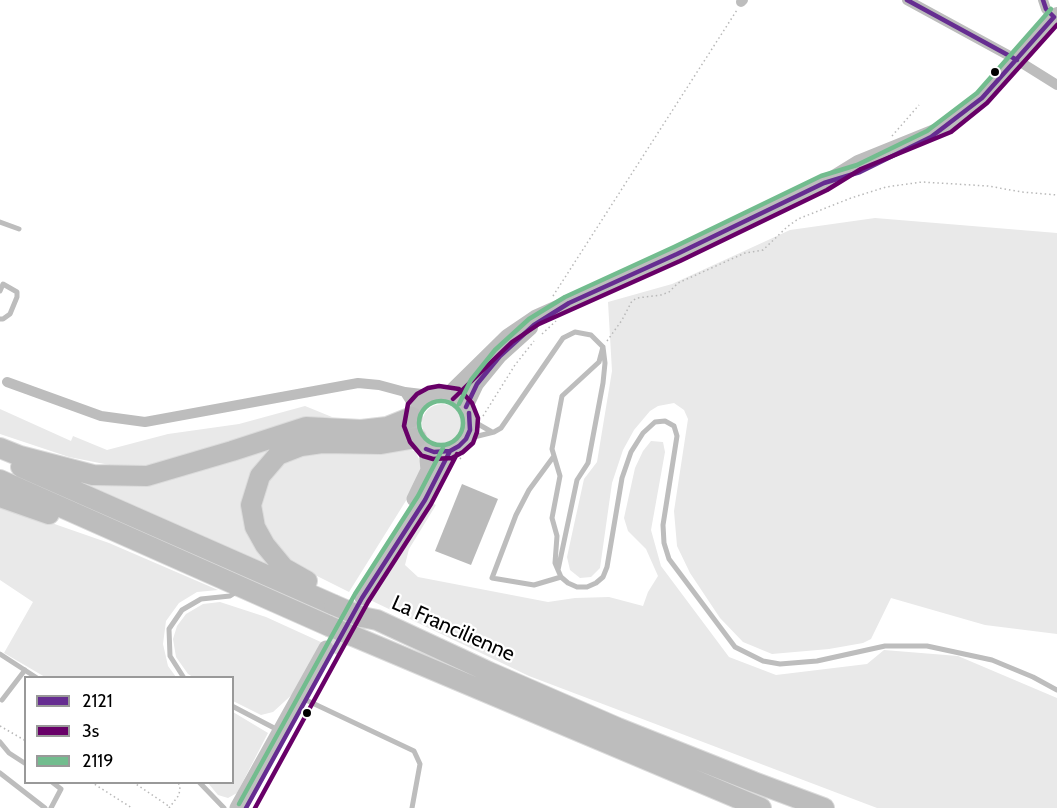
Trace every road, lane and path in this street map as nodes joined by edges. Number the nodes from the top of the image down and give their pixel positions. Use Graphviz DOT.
graph roads {
  1 [pos="907,0"];
  2 [pos="1043,0"];
  3 [pos="742,1"];
  4 [pos="1056,16"];
  5 [pos="1017,60"];
  6 [pos="1057,85"];
  7 [pos="919,105"];
  8 [pos="893,135"];
  9 [pos="1057,195"];
  10 [pos="0,222"];
  11 [pos="19,229"];
  12 [pos="0,291"];
  13 [pos="557,292"];
  14 [pos="558,306"];
  15 [pos="0,319"];
  16 [pos="603,346"];
  17 [pos="3,381"];
  18 [pos="405,392"];
  19 [pos="447,394"];
  20 [pos="429,395"];
  21 [pos="414,412"];
  22 [pos="472,417"];
  23 [pos="494,432"];
  24 [pos="469,438"];
  25 [pos="421,443"];
  26 [pos="0,448"];
  27 [pos="554,456"];
  28 [pos="0,458"];
  29 [pos="447,458"];
  30 [pos="0,480"];
  31 [pos="0,497"];
  32 [pos="555,528"];
  33 [pos="566,528"];
  34 [pos="113,530"];
  35 [pos="560,574"];
  36 [pos="241,588"];
  37 [pos="356,606"];
  38 [pos="0,654"];
  39 [pos="25,670"];
  40 [pos="34,676"];
  41 [pos="183,676"];
  42 [pos="1057,690"];
  43 [pos="306,700"];
  44 [pos="1,701"];
  45 [pos="234,707"];
  46 [pos="0,726"];
  47 [pos="279,731"];
  48 [pos="24,740"];
  49 [pos="0,742"];
  50 [pos="24,763"];
  51 [pos="0,773"];
  52 [pos="54,784"];
  53 [pos="93,784"];
  54 [pos="134,784"];
  55 [pos="178,784"];
  56 [pos="200,784"];
  57 [pos="45,808"];
  58 [pos="51,808"];
  59 [pos="132,808"];
  60 [pos="169,808"];
  61 [pos="224,808"];
  62 [pos="237,808"];
  63 [pos="246,808"];
  64 [pos="412,808"];
  65 [pos="761,808"];
  66 [pos="824,808"];
  1 -- 5 [label="street"];
  2 -- 4 [label="street"];
  3 -- 13 [label="path"];
  4 -- 5 [label="street"];
  5 -- 6 [label="street"];
  5 -- 14 [label="street"];
  7 -- 8 [label="path"];
  9 -- 16 [label="path"];
  10 -- 11 [label="lane"];
  12 -- 15 [label="lane"];
  13 -- 14 [label="path"];
  13 -- 14 [label="path"];
  14 -- 19 [label="street"];
  14 -- 22 [label="path"];
  14 -- 22 [label="street"];
  16 -- 23 [label="lane"];
  16 -- 27 [label="lane"];
  16 -- 33 [label="lane"];
  17 -- 18 [label="street"];
  18 -- 20 [label="street"];
  18 -- 21 [label="street"];
  19 -- 20 [label="main road"];
  19 -- 22 [label="main road"];
  20 -- 21 [label="main road"];
  21 -- 25 [label="main road"];
  21 -- 26 [label="highway"];
  22 -- 23 [label="lane"];
  22 -- 24 [label="main road"];
  23 -- 24 [label="lane"];
  24 -- 29 [label="main road"];
  24 -- 29 [label="path"];
  25 -- 29 [label="main road"];
  25 -- 37 [label="main road"];
  25 -- 37 [label="highway"];
  27 -- 32 [label="lane"];
  27 -- 35 [label="lane"];
  28 -- 37 [label="highway, La Francilienne"];
  29 -- 37 [label="main road"];
  30 -- 34 [label="highway"];
  31 -- 34 [label="highway"];
  32 -- 33 [label="lane"];
  32 -- 35 [label="lane"];
  33 -- 35 [label="lane"];
  34 -- 36 [label="highway"];
  35 -- 42 [label="lane"];
  36 -- 41 [label="lane"];
  36 -- 65 [label="highway, bridge"];
  37 -- 66 [label="highway, La Francilienne"];
  38 -- 39 [label="lane"];
  39 -- 40 [label="lane"];
  39 -- 44 [label="lane"];
  43 -- 47 [label="main road"];
  43 -- 63 [label="main road"];
  43 -- 64 [label="lane"];
  45 -- 47 [label="lane"];
  46 -- 48 [label="path"];
  47 -- 62 [label="main road"];
  49 -- 50 [label="lane"];
  51 -- 57 [label="lane"];
  52 -- 58 [label="lane"];
  53 -- 59 [label="path"];
  54 -- 60 [label="path"];
  55 -- 60 [label="path"];
  56 -- 61 [label="lane"];
}
